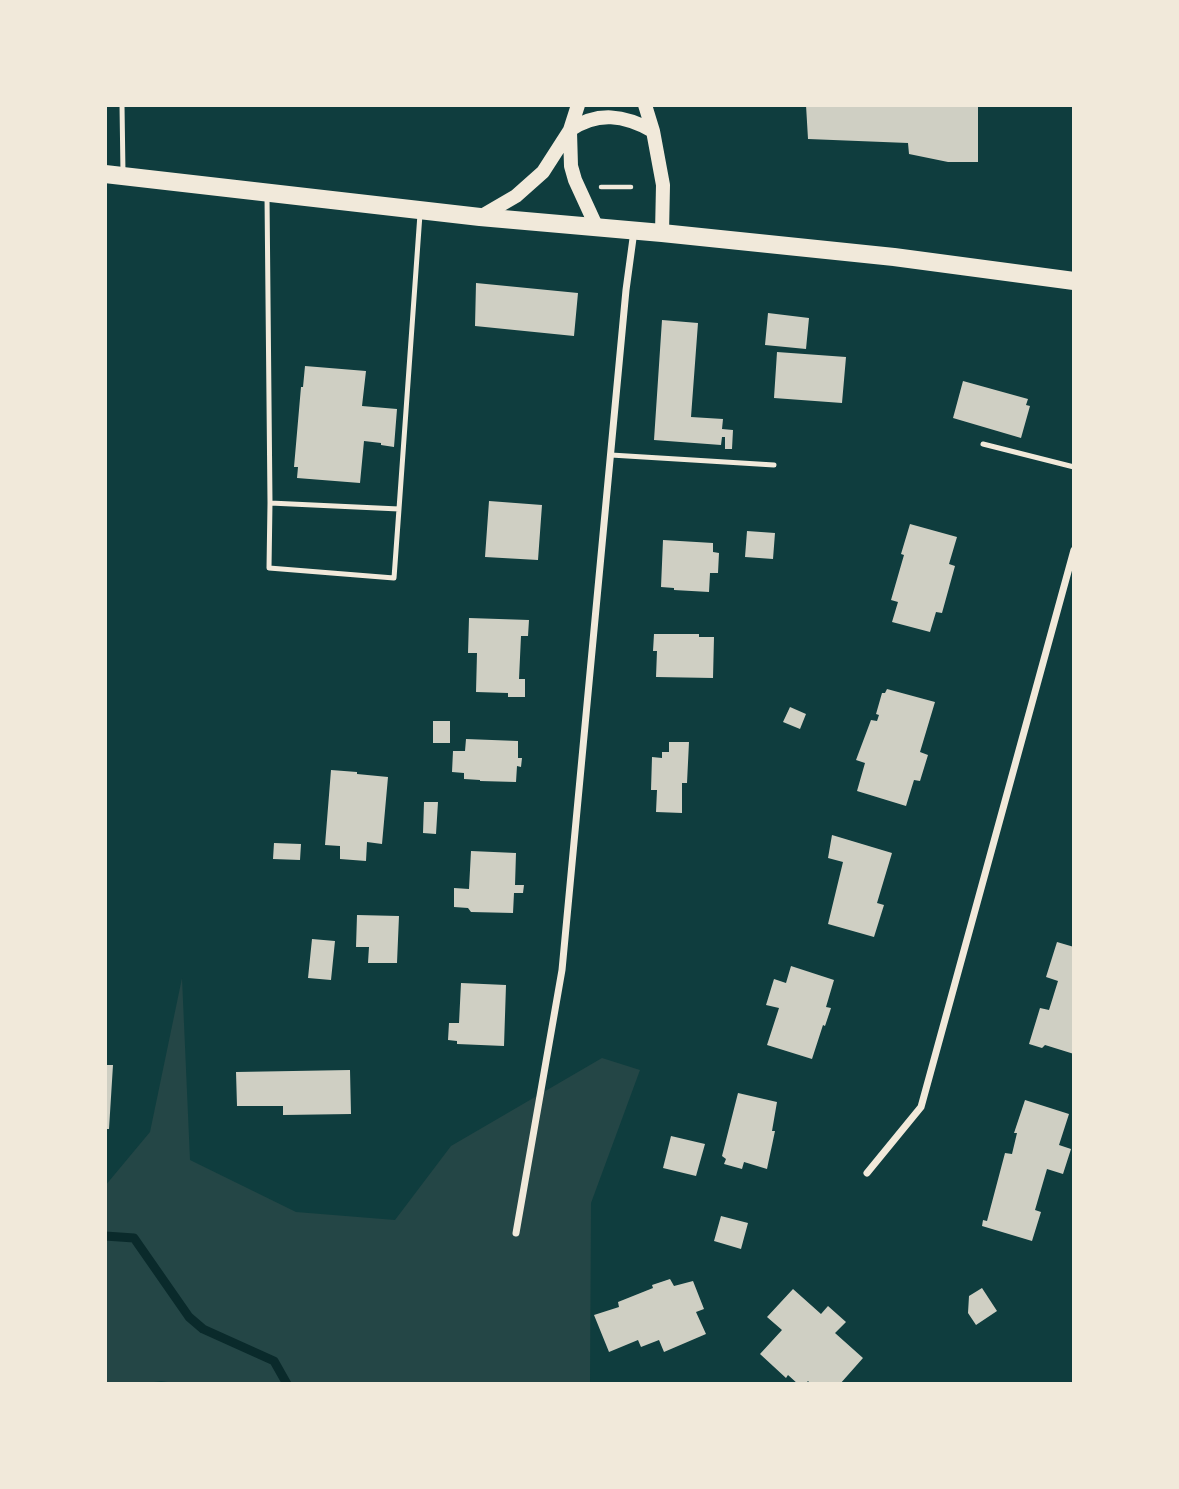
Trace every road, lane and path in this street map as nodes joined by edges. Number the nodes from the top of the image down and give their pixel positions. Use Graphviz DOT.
graph roads {
  1 [pos="122,105"];
  2 [pos="578,105"];
  3 [pos="645,105"];
  4 [pos="570,131"];
  5 [pos="653,131"];
  6 [pos="114,175"];
  7 [pos="600,187"];
  8 [pos="631,187"];
  9 [pos="267,192"];
  10 [pos="421,210"];
  11 [pos="480,217"];
  12 [pos="597,228"];
  13 [pos="634,231"];
  14 [pos="663,233"];
  15 [pos="1074,281"];
  16 [pos="983,444"];
  17 [pos="611,455"];
  18 [pos="775,465"];
  19 [pos="1074,467"];
  20 [pos="270,503"];
  21 [pos="399,509"];
  22 [pos="1074,550"];
  23 [pos="867,1173"];
  24 [pos="516,1233"];
  1 -- 6 [label="lane"];
  2 -- 4 [label="main road"];
  3 -- 5 [label="main road"];
  4 -- 5 [label="main road"];
  4 -- 11 [label="main road"];
  4 -- 12 [label="main road"];
  5 -- 14 [label="main road"];
  6 -- 9 [label="main road"];
  7 -- 8 [label="path"];
  9 -- 10 [label="main road"];
  9 -- 20 [label="lane"];
  10 -- 11 [label="main road"];
  10 -- 21 [label="lane"];
  11 -- 12 [label="main road"];
  12 -- 13 [label="main road"];
  13 -- 14 [label="main road"];
  13 -- 17 [label="street"];
  14 -- 15 [label="main road"];
  16 -- 19 [label="lane"];
  17 -- 18 [label="lane"];
  17 -- 24 [label="street"];
  20 -- 21 [label="lane"];
  20 -- 21 [label="lane"];
  22 -- 23 [label="street"];
}
